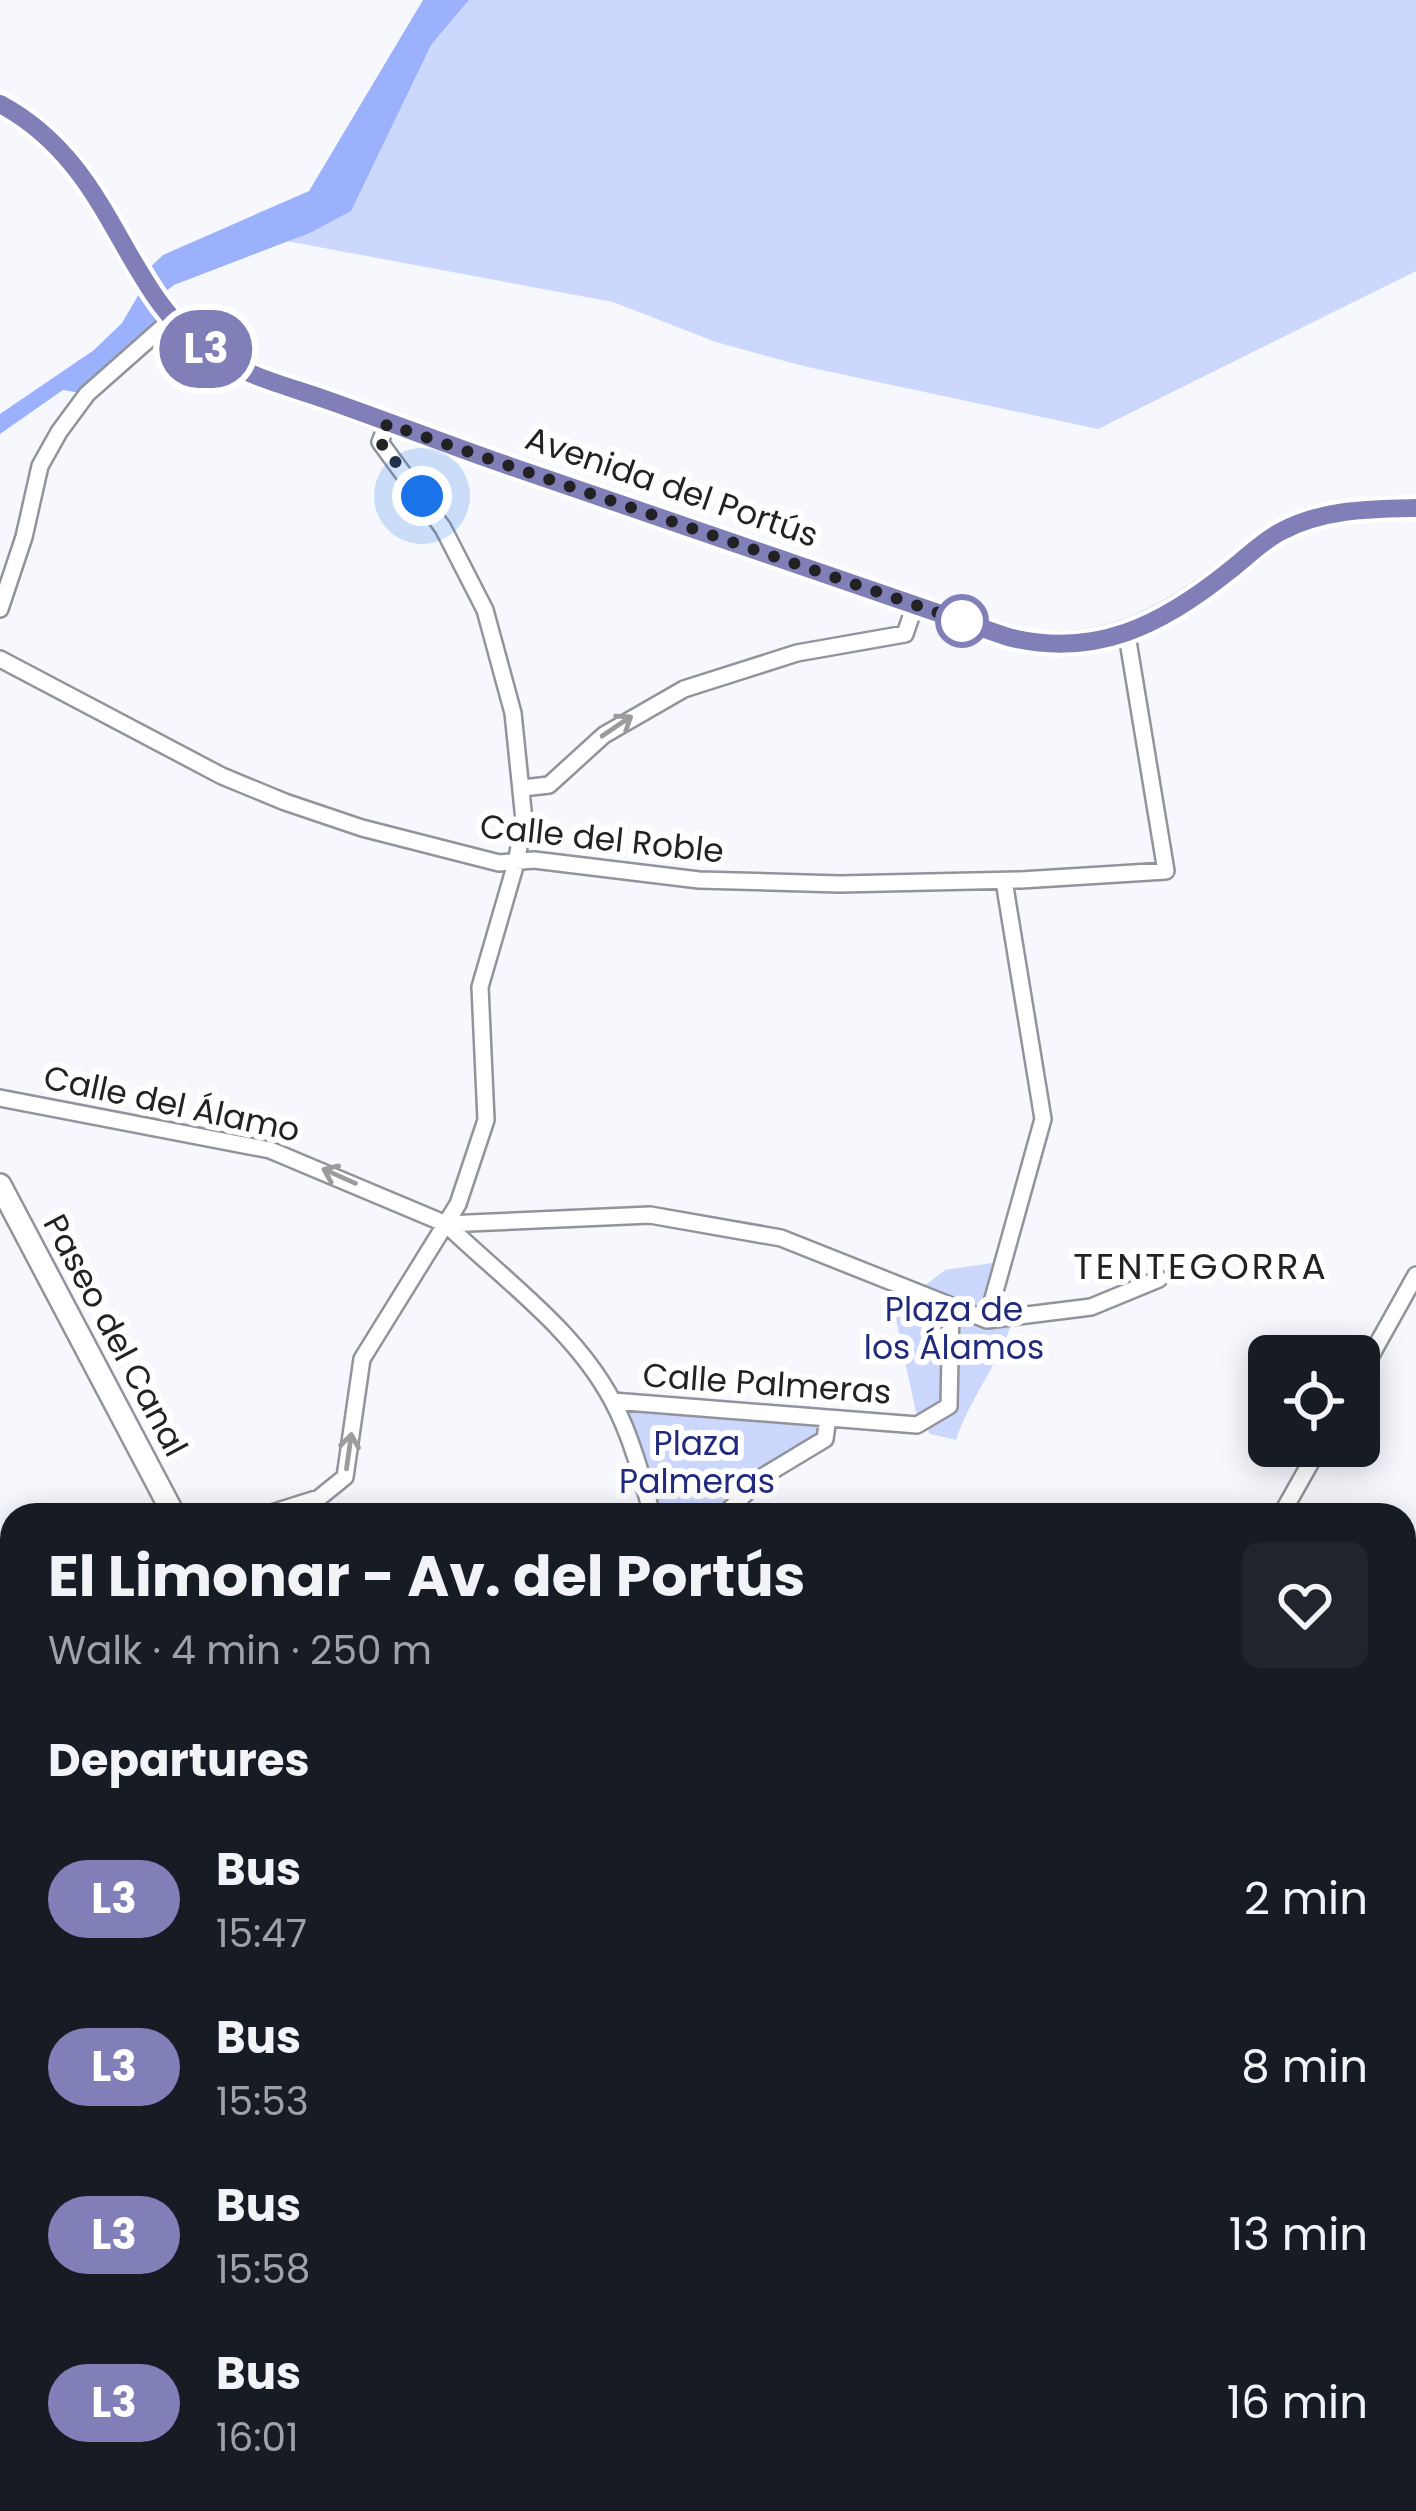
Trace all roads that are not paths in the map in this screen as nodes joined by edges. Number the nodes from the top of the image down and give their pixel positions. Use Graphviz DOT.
graph roads {
  1 [pos="0,104"];
  2 [pos="173,318"];
  3 [pos="387,424"];
  4 [pos="1416,508"];
  5 [pos="915,605"];
  6 [pos="0,609"];
  7 [pos="1127,635"];
  8 [pos="0,659"];
  9 [pos="523,788"];
  10 [pos="516,863"];
  11 [pos="1004,881"];
  12 [pos="0,1098"];
  13 [pos="0,1186"];
  14 [pos="446,1224"];
  15 [pos="1416,1275"];
  16 [pos="1159,1279"];
  17 [pos="951,1309"];
  18 [pos="987,1320"];
  19 [pos="1380,1339"];
  20 [pos="613,1401"];
  21 [pos="828,1418"];
  22 [pos="1308,1467"];
  23 [pos="167,1503"];
  24 [pos="303,1503"];
  25 [pos="648,1503"];
  26 [pos="736,1503"];
  27 [pos="1288,1503"];
  1 -- 2 [label="main road, Avenida del Portús"];
  2 -- 3 [label="main road, Avenida del Portús"];
  2 -- 6 [label="street"];
  3 -- 5 [label="main road, Avenida del Portús"];
  3 -- 9 [label="street"];
  4 -- 7 [label="main road, Avenida del Portús"];
  5 -- 7 [label="main road, Avenida del Portús"];
  9 -- 5 [label="street, one-way"];
  7 -- 11 [label="street, Calle del Roble"];
  8 -- 10 [label="street, Calle del Roble"];
  9 -- 10 [label="street"];
  10 -- 11 [label="street, Calle del Roble"];
  10 -- 14 [label="street"];
  11 -- 18 [label="street"];
  14 -- 12 [label="street, Calle del Álamo, one-way"];
  13 -- 23 [label="main road, Paseo del Canal"];
  14 -- 17 [label="street, Calle del Álamo"];
  14 -- 20 [label="street"];
  24 -- 14 [label="street, one-way"];
  15 -- 19 [label="street"];
  16 -- 18 [label="street"];
  17 -- 18 [label="street, Calle del Álamo"];
  17 -- 21 [label="street, Calle Palmeras"];
  20 -- 21 [label="street, Calle Palmeras"];
  20 -- 25 [label="street"];
  21 -- 26 [label="street"];
  22 -- 27 [label="street"];
}
